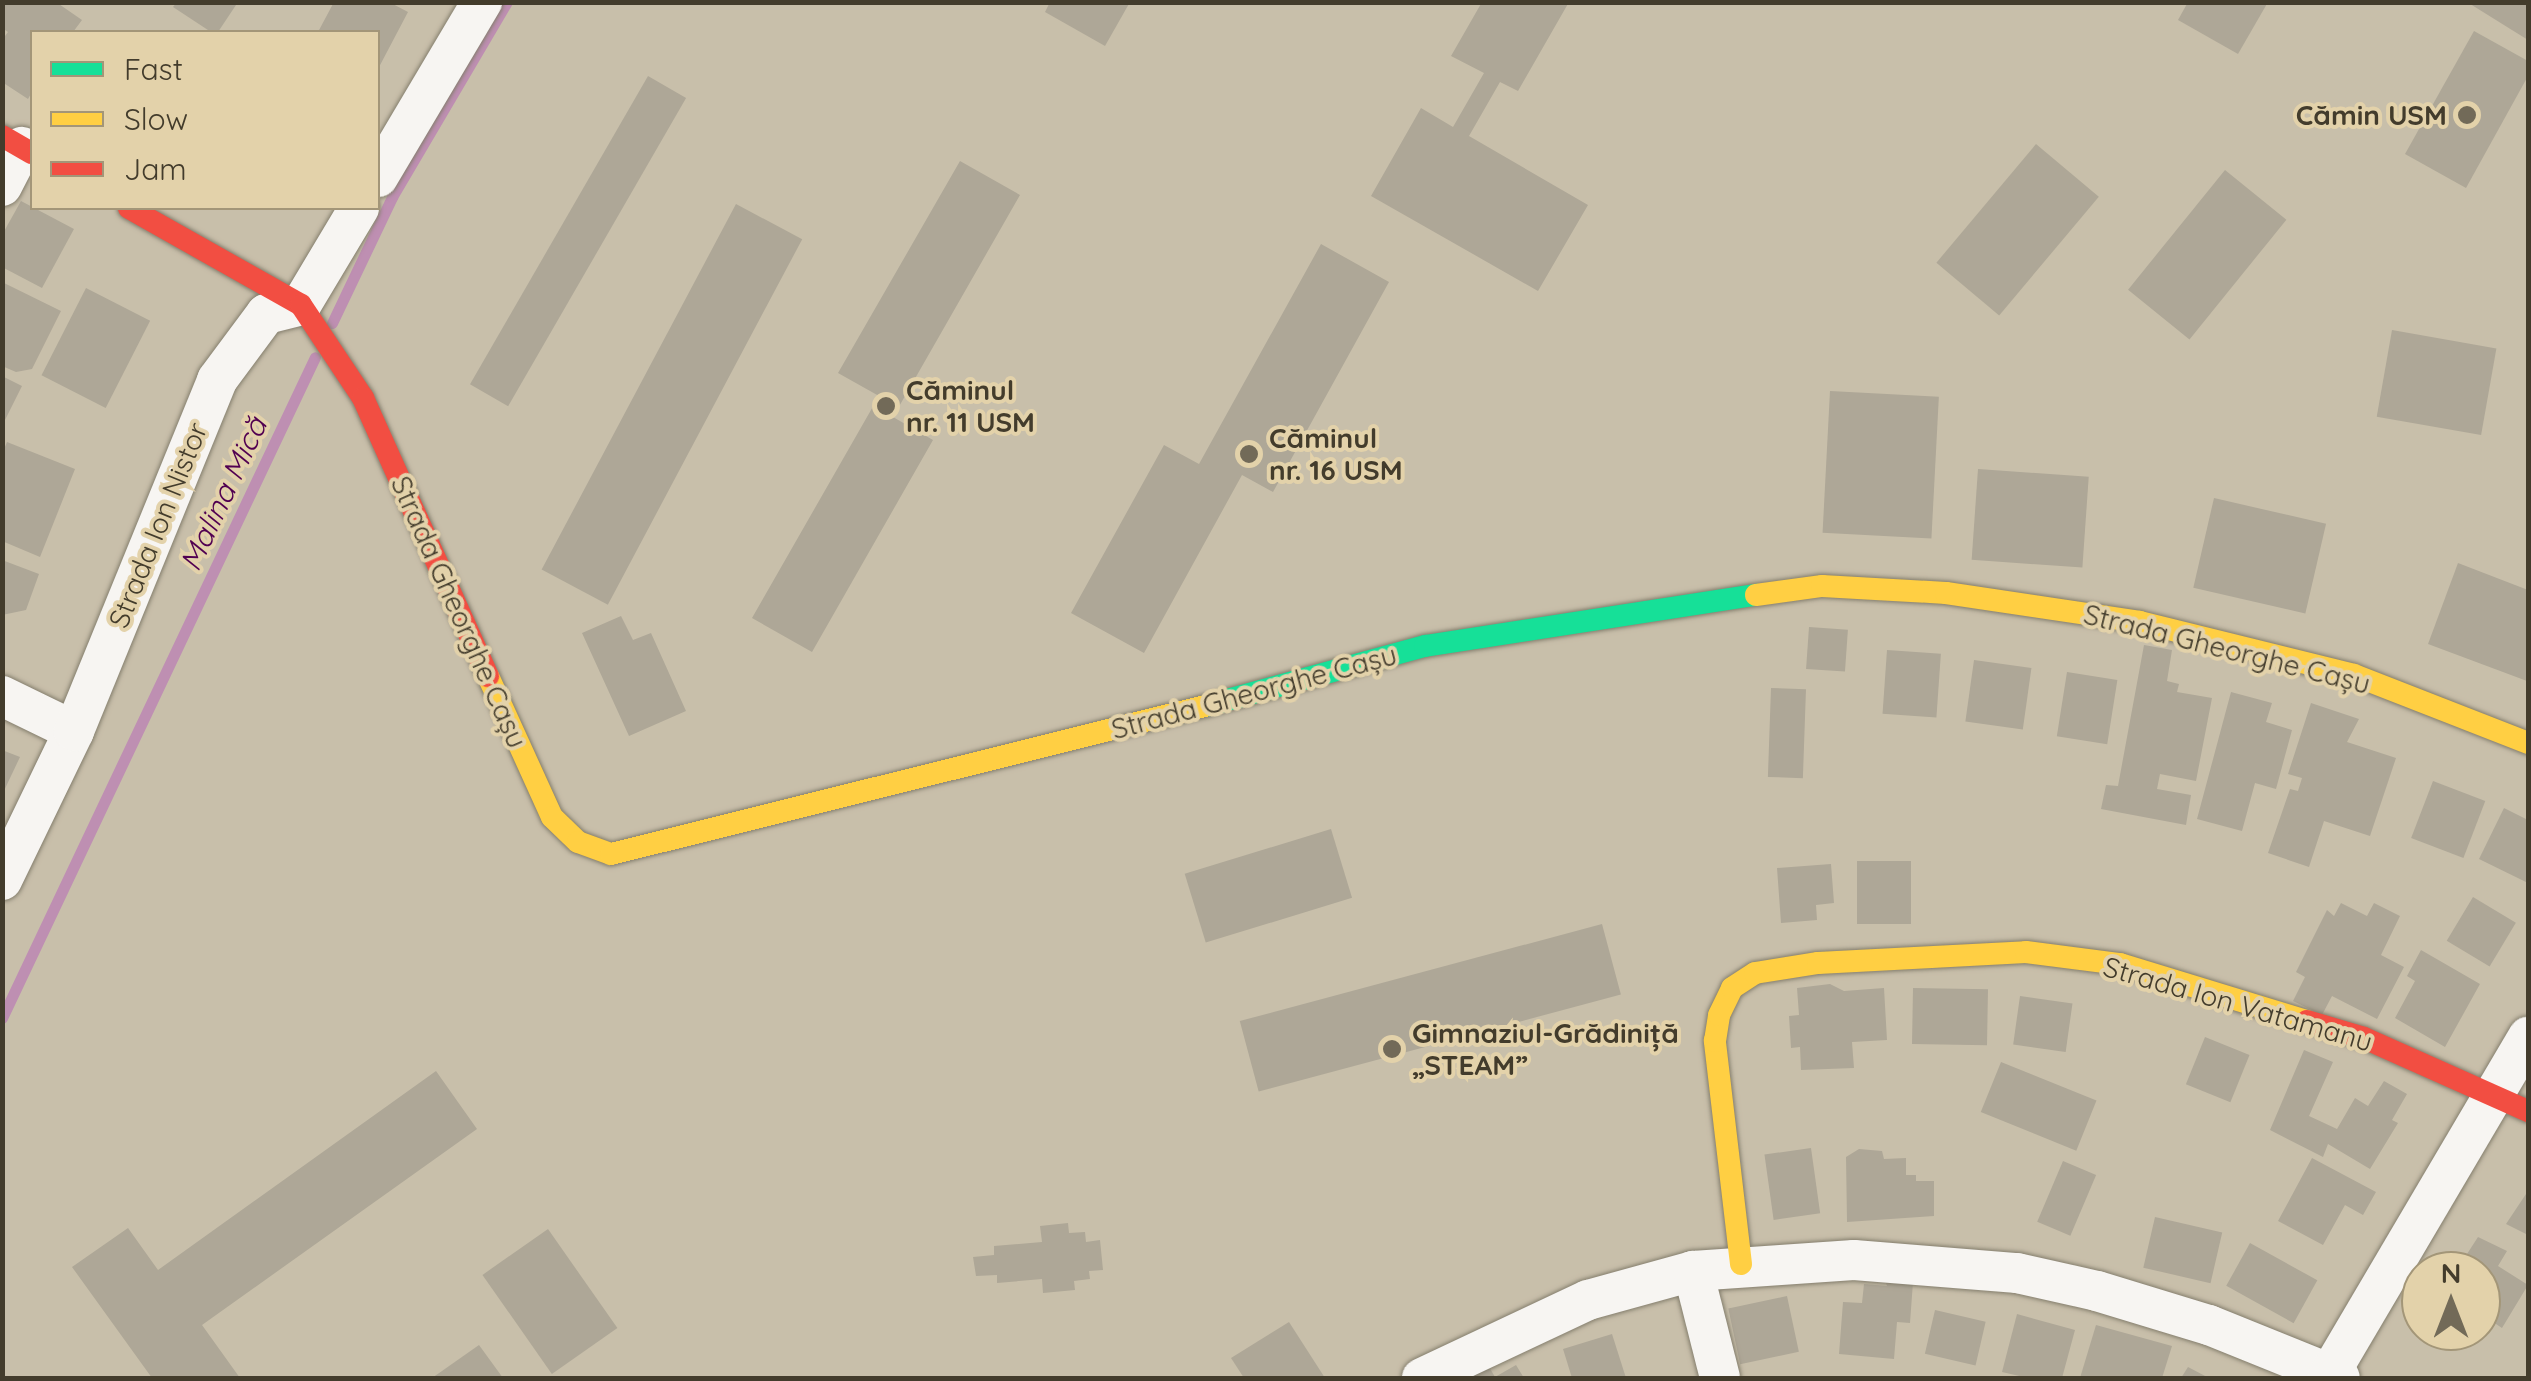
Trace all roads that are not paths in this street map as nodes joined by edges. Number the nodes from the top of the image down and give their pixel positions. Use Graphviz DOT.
graph roads {
  1 [pos="482,2"];
  2 [pos="19,145"];
  3 [pos="380,174"];
  4 [pos="2,186"];
  5 [pos="133,210"];
  6 [pos="358,210"];
  7 [pos="301,305"];
  8 [pos="2,696"];
  9 [pos="74,731"];
  10 [pos="2528,742"];
  11 [pos="2,880"];
  12 [pos="2528,1037"];
  13 [pos="2491,1094"];
  14 [pos="2528,1111"];
  15 [pos="1741,1264"];
  16 [pos="1693,1271"];
  17 [pos="2332,1376"];
  18 [pos="1422,1378"];
  19 [pos="1720,1378"];
  1 -- 3 [label="street"];
  2 -- 4 [label="street"];
  5 -- 7 [label="street"];
  6 -- 7 [label="street"];
  7 -- 9 [label="street, Strada Ion Nistor"];
  7 -- 10 [label="street, Strada Gheorghe Cașu"];
  8 -- 9 [label="street"];
  9 -- 11 [label="street, Strada Ion Nistor"];
  12 -- 13 [label="street"];
  13 -- 14 [label="street, Strada Ion Vatamanu"];
  13 -- 15 [label="street, Strada Ion Vatamanu"];
  13 -- 17 [label="street"];
  15 -- 16 [label="street"];
  15 -- 17 [label="street"];
  16 -- 18 [label="street"];
  16 -- 19 [label="street"];
}
